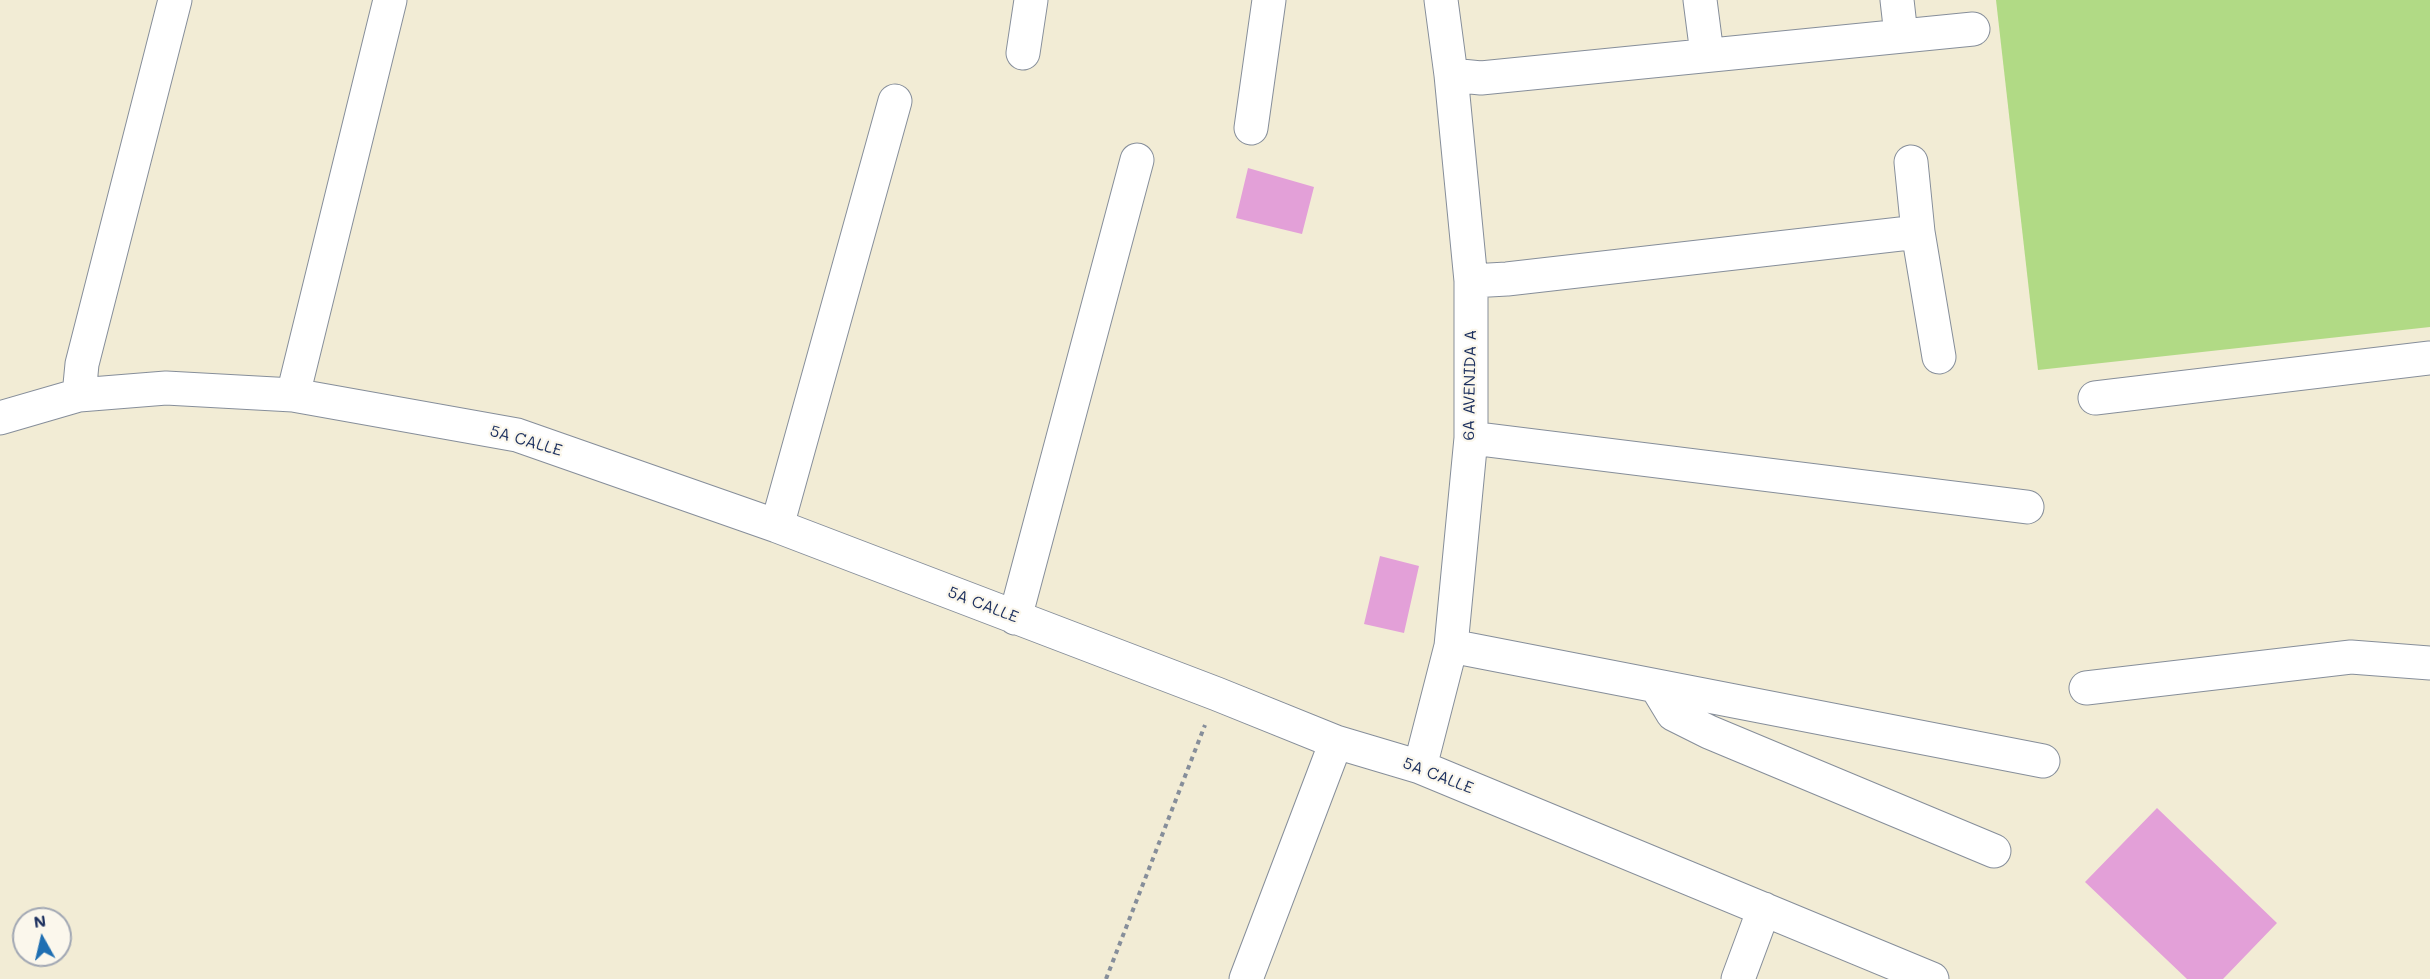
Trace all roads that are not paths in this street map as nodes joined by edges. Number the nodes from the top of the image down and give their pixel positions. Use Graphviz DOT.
graph roads {
  1 [pos="175,0"];
  2 [pos="390,0"];
  3 [pos="1031,0"];
  4 [pos="1269,0"];
  5 [pos="1441,0"];
  6 [pos="1700,0"];
  7 [pos="1896,0"];
  8 [pos="1973,29"];
  9 [pos="1901,35"];
  10 [pos="1023,53"];
  11 [pos="1707,54"];
  12 [pos="1451,75"];
  13 [pos="895,101"];
  14 [pos="1251,128"];
  15 [pos="1137,160"];
  16 [pos="1911,162"];
  17 [pos="1918,232"];
  18 [pos="1471,281"];
  19 [pos="1939,357"];
  20 [pos="2430,358"];
  21 [pos="79,395"];
  22 [pos="293,395"];
  23 [pos="2095,398"];
  24 [pos="0,418"];
  25 [pos="1471,438"];
  26 [pos="2027,507"];
  27 [pos="777,526"];
  28 [pos="1015,618"];
  29 [pos="1451,646"];
  30 [pos="2430,663"];
  31 [pos="1656,686"];
  32 [pos="2086,688"];
  33 [pos="1336,742"];
  34 [pos="2043,761"];
  35 [pos="1420,767"];
  36 [pos="1994,851"];
  37 [pos="1764,909"];
  38 [pos="1246,979"];
  39 [pos="1738,979"];
  40 [pos="1932,979"];
  1 -- 21 [label="street"];
  2 -- 22 [label="street"];
  3 -- 10 [label="street"];
  4 -- 14 [label="street"];
  5 -- 12 [label="street, 6A AVENIDA A"];
  6 -- 11 [label="street"];
  7 -- 9 [label="street"];
  8 -- 9 [label="street"];
  9 -- 11 [label="street"];
  11 -- 12 [label="street"];
  12 -- 18 [label="street, 6A AVENIDA A"];
  13 -- 27 [label="street"];
  15 -- 28 [label="street"];
  16 -- 17 [label="street"];
  17 -- 18 [label="street"];
  17 -- 19 [label="street"];
  18 -- 25 [label="street, 6A AVENIDA A"];
  20 -- 23 [label="street"];
  21 -- 22 [label="street, 5A CALLE"];
  21 -- 24 [label="street, 5A CALLE"];
  22 -- 27 [label="street, 5A CALLE"];
  25 -- 26 [label="street"];
  25 -- 29 [label="street, 6A AVENIDA A"];
  27 -- 28 [label="street, 5A CALLE"];
  28 -- 33 [label="street, 5A CALLE"];
  29 -- 31 [label="street"];
  29 -- 35 [label="street, 6A AVENIDA A"];
  30 -- 32 [label="street"];
  31 -- 34 [label="street"];
  31 -- 36 [label="street"];
  33 -- 35 [label="street, 5A CALLE"];
  33 -- 38 [label="street"];
  35 -- 37 [label="street, 5A CALLE"];
  37 -- 39 [label="street"];
  37 -- 40 [label="street, 5A CALLE"];
}
